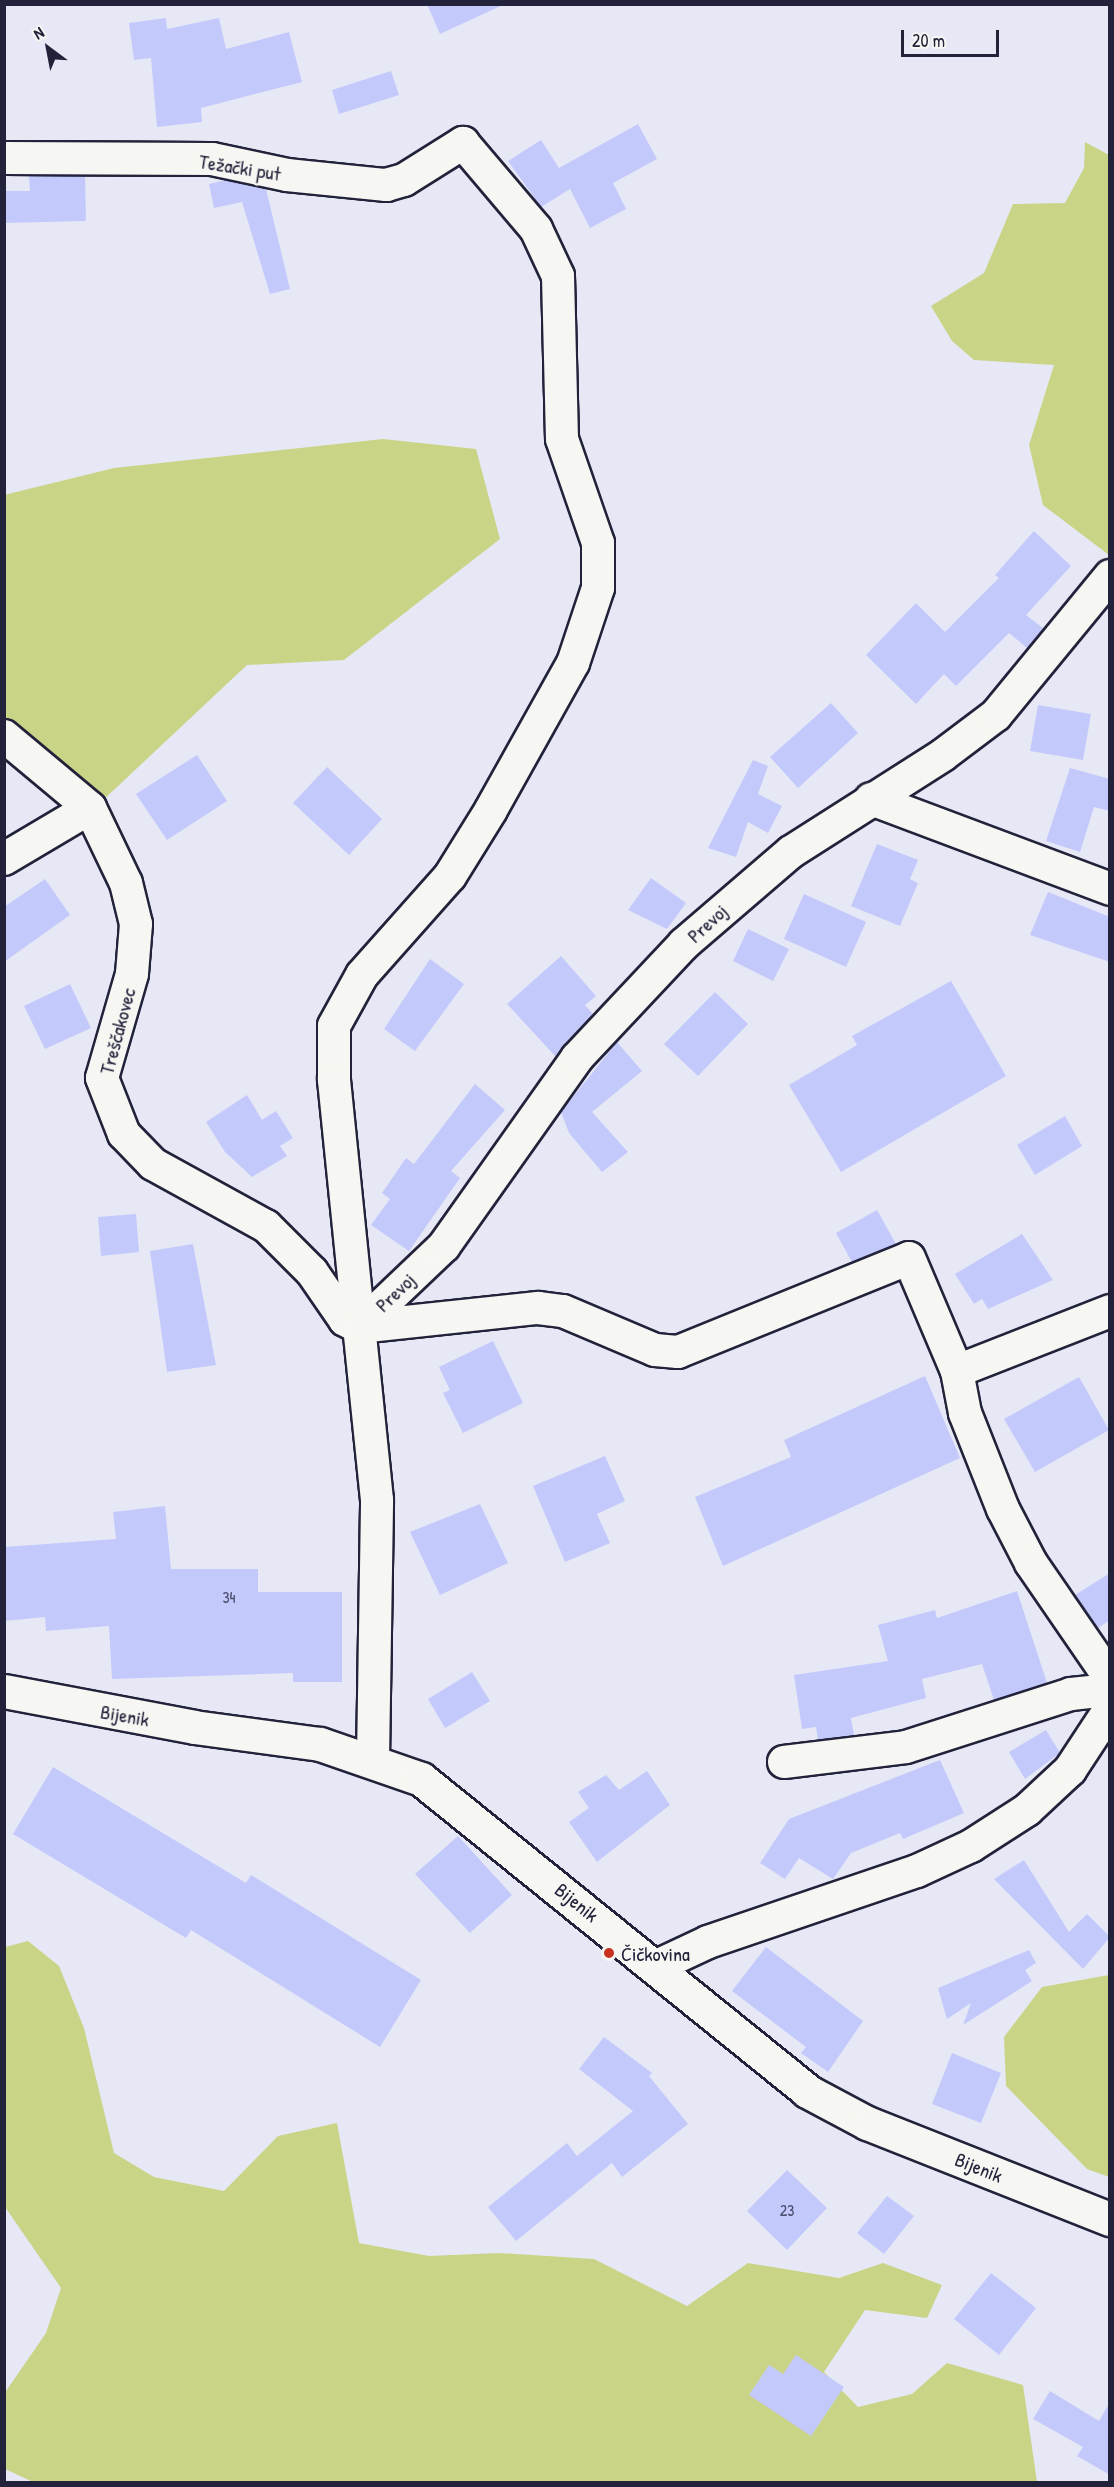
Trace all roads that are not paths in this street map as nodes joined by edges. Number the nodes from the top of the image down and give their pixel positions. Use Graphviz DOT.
graph roads {
  1 [pos="4,158"];
  2 [pos="1110,576"];
  3 [pos="4,735"];
  4 [pos="872,800"];
  5 [pos="90,808"];
  6 [pos="4,860"];
  7 [pos="1110,890"];
  8 [pos="1110,1311"];
  9 [pos="359,1327"];
  10 [pos="957,1371"];
  11 [pos="1110,1678"];
  12 [pos="1110,1690"];
  13 [pos="4,1691"];
  14 [pos="1110,1709"];
  15 [pos="373,1760"];
  16 [pos="784,1762"];
  17 [pos="657,1966"];
  18 [pos="1110,2219"];
  1 -- 9 [label="street, Težački put"];
  2 -- 4 [label="street, Prevoj"];
  3 -- 5 [label="street, Treščakovec"];
  4 -- 7 [label="street"];
  4 -- 9 [label="street, Prevoj"];
  5 -- 6 [label="street"];
  5 -- 9 [label="street, Treščakovec"];
  8 -- 10 [label="street"];
  9 -- 10 [label="street, Prevoj"];
  9 -- 15 [label="street, Prevoj"];
  10 -- 11 [label="street"];
  12 -- 16 [label="street"];
  13 -- 15 [label="main road, Bijenik"];
  14 -- 17 [label="street"];
  15 -- 17 [label="main road, Bijenik"];
  17 -- 18 [label="main road, Bijenik"];
}
